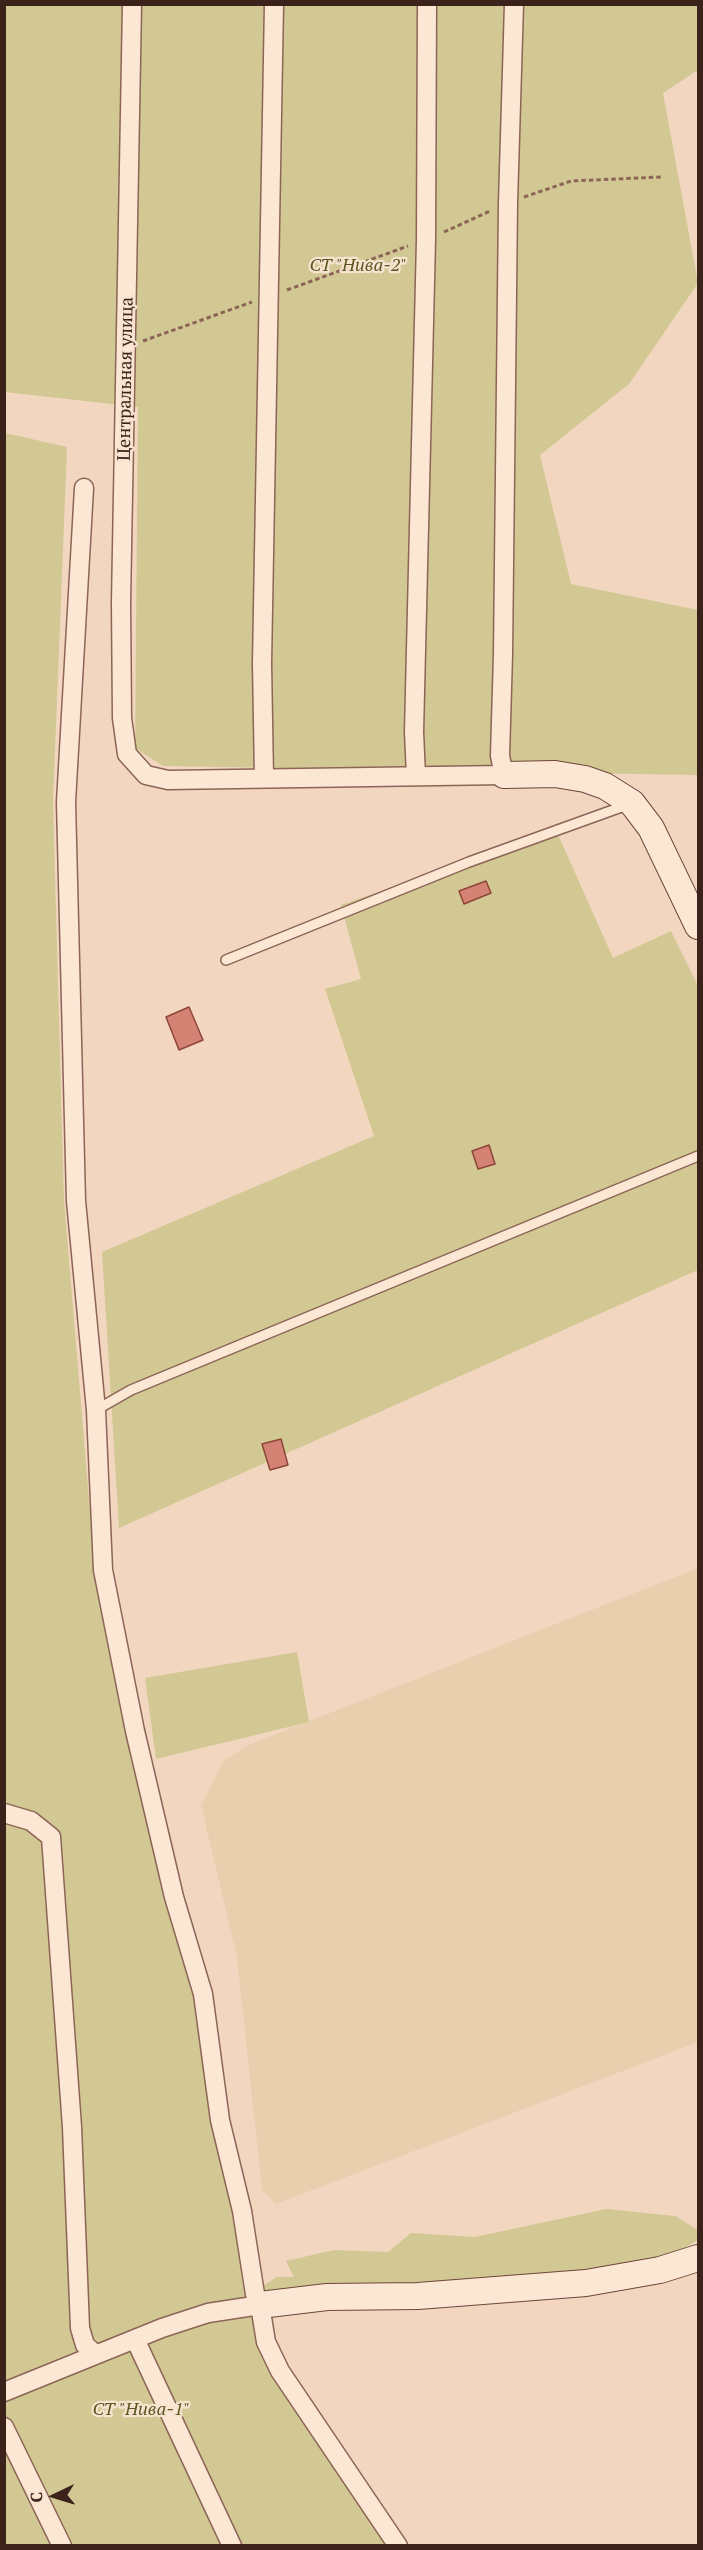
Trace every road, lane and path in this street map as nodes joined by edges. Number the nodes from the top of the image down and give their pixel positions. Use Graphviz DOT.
graph roads {
  1 [pos="132,4"];
  2 [pos="274,4"];
  3 [pos="427,4"];
  4 [pos="514,4"];
  5 [pos="661,177"];
  6 [pos="508,203"];
  7 [pos="426,240"];
  8 [pos="269,296"];
  9 [pos="126,347"];
  10 [pos="84,488"];
  11 [pos="504,775"];
  12 [pos="416,776"];
  13 [pos="264,778"];
  14 [pos="632,803"];
  15 [pos="699,926"];
  16 [pos="226,960"];
  17 [pos="699,1156"];
  18 [pos="96,1410"];
  19 [pos="4,1813"];
  20 [pos="699,2258"];
  21 [pos="260,2304"];
  22 [pos="135,2339"];
  23 [pos="95,2355"];
  24 [pos="4,2392"];
  25 [pos="4,2427"];
  26 [pos="62,2546"];
  27 [pos="232,2546"];
  28 [pos="398,2546"];
  1 -- 9 [label="street, Центральная улица"];
  2 -- 8 [label="street"];
  3 -- 7 [label="street"];
  4 -- 6 [label="street"];
  5 -- 6 [label="path"];
  6 -- 7 [label="path"];
  6 -- 11 [label="street"];
  7 -- 8 [label="path"];
  7 -- 12 [label="street"];
  8 -- 9 [label="path"];
  8 -- 13 [label="street"];
  9 -- 13 [label="street, Центральная улица"];
  10 -- 18 [label="street"];
  11 -- 12 [label="street"];
  11 -- 14 [label="street"];
  12 -- 13 [label="street"];
  14 -- 15 [label="street"];
  14 -- 16 [label="lane"];
  17 -- 18 [label="lane"];
  18 -- 21 [label="street"];
  19 -- 23 [label="street"];
  20 -- 21 [label="street"];
  21 -- 22 [label="street"];
  21 -- 28 [label="street"];
  22 -- 23 [label="street"];
  22 -- 27 [label="street"];
  23 -- 24 [label="street"];
  25 -- 26 [label="street"];
}
